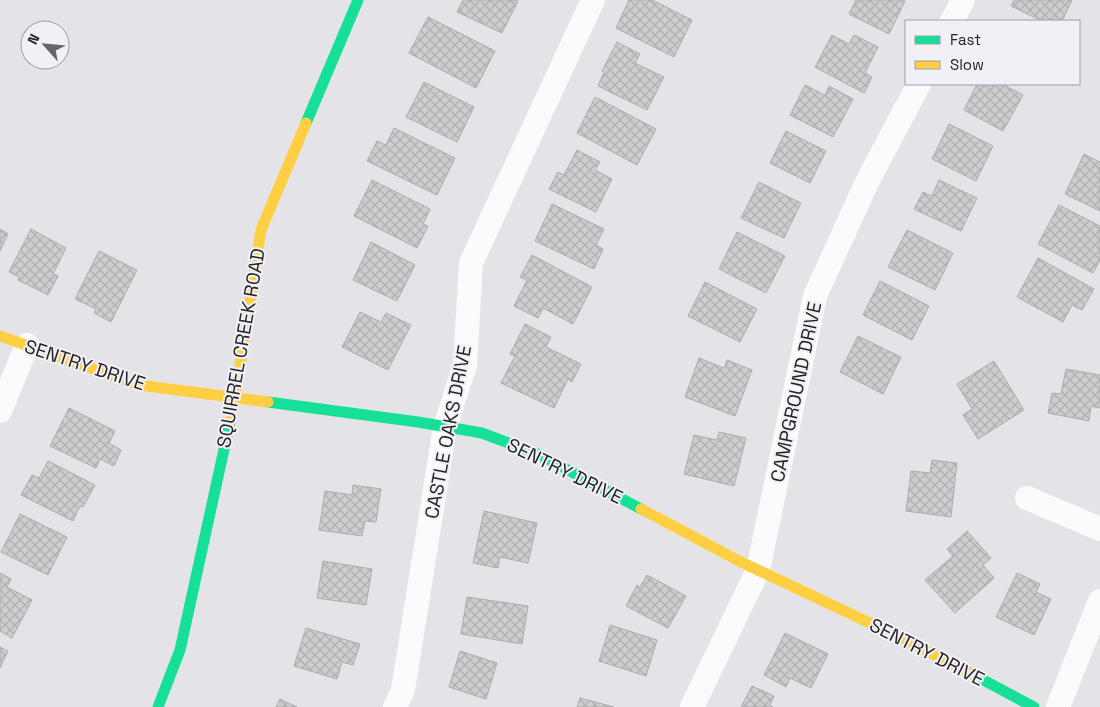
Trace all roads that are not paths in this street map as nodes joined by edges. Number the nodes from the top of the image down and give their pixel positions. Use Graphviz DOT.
graph roads {
  1 [pos="358,0"];
  2 [pos="593,0"];
  3 [pos="963,0"];
  4 [pos="953,20"];
  5 [pos="918,85"];
  6 [pos="0,336"];
  7 [pos="27,345"];
  8 [pos="235,398"];
  9 [pos="0,411"];
  10 [pos="446,427"];
  11 [pos="1027,498"];
  12 [pos="1100,529"];
  13 [pos="758,570"];
  14 [pos="1100,601"];
  15 [pos="158,707"];
  16 [pos="394,707"];
  17 [pos="692,707"];
  18 [pos="1034,707"];
  19 [pos="1058,707"];
  1 -- 8 [label="street, SQUIRREL CREEK ROAD"];
  2 -- 10 [label="street, CASTLE OAKS DRIVE"];
  3 -- 4 [label="street"];
  5 -- 13 [label="street, CAMPGROUND DRIVE"];
  6 -- 7 [label="street, SENTRY DRIVE"];
  7 -- 8 [label="street, SENTRY DRIVE"];
  7 -- 9 [label="street"];
  8 -- 10 [label="street, SENTRY DRIVE"];
  8 -- 15 [label="street, SQUIRREL CREEK ROAD"];
  10 -- 13 [label="street, SENTRY DRIVE"];
  10 -- 16 [label="street, CASTLE OAKS DRIVE"];
  11 -- 12 [label="street"];
  13 -- 17 [label="street, CAMPGROUND DRIVE"];
  13 -- 18 [label="street, SENTRY DRIVE"];
  14 -- 19 [label="street"];
}
